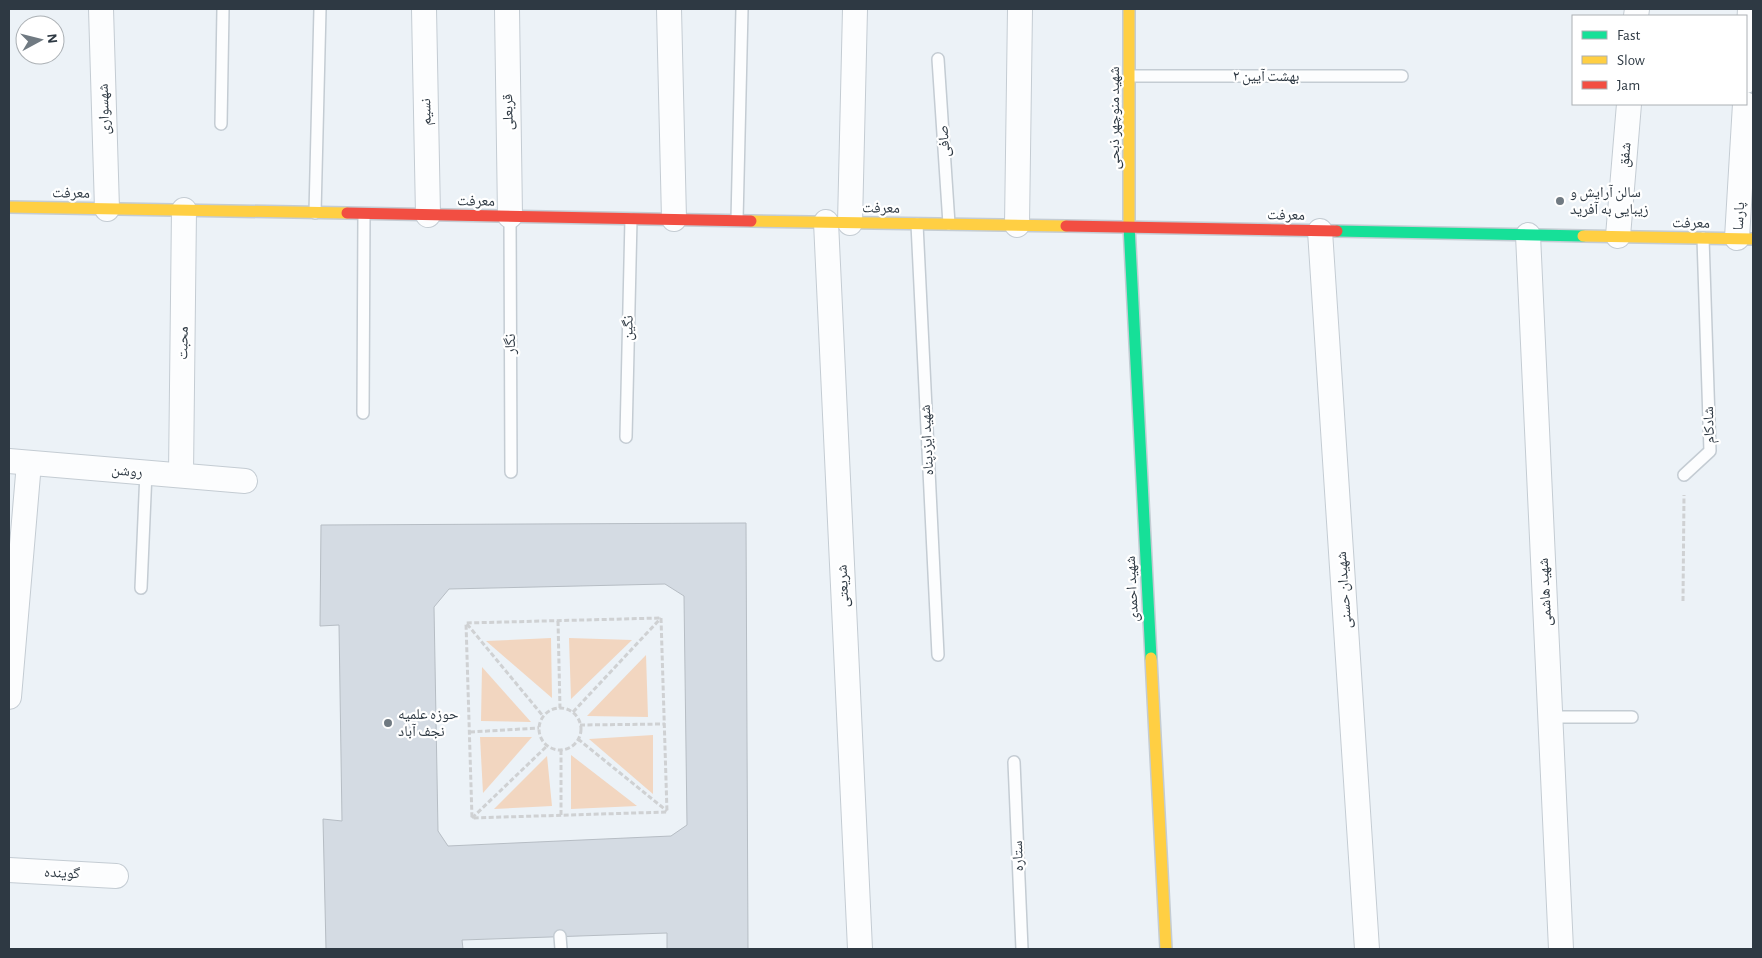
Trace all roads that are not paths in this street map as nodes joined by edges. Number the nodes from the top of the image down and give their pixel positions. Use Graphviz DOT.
graph roads {
  1 [pos="101,9"];
  2 [pos="223,9"];
  3 [pos="320,9"];
  4 [pos="424,9"];
  5 [pos="506,9"];
  6 [pos="669,9"];
  7 [pos="742,9"];
  8 [pos="855,9"];
  9 [pos="1020,9"];
  10 [pos="1129,9"];
  11 [pos="1750,9"];
  12 [pos="938,59"];
  13 [pos="1747,63"];
  14 [pos="1129,76"];
  15 [pos="1402,76"];
  16 [pos="1629,105"];
  17 [pos="1744,105"];
  18 [pos="221,124"];
  19 [pos="9,207"];
  20 [pos="108,209"];
  21 [pos="184,210"];
  22 [pos="315,213"];
  23 [pos="364,214"];
  24 [pos="428,215"];
  25 [pos="510,216"];
  26 [pos="631,218"];
  27 [pos="674,219"];
  28 [pos="738,220"];
  29 [pos="826,222"];
  30 [pos="850,223"];
  31 [pos="917,224"];
  32 [pos="949,224"];
  33 [pos="1017,225"];
  34 [pos="1129,228"];
  35 [pos="1320,231"];
  36 [pos="1528,235"];
  37 [pos="1618,236"];
  38 [pos="1702,238"];
  39 [pos="1745,239"];
  40 [pos="363,413"];
  41 [pos="626,437"];
  42 [pos="19,462"];
  43 [pos="146,472"];
  44 [pos="511,472"];
  45 [pos="181,475"];
  46 [pos="1684,475"];
  47 [pos="244,480"];
  48 [pos="141,588"];
  49 [pos="938,656"];
  50 [pos="9,698"];
  51 [pos="1550,716"];
  52 [pos="1632,717"];
  53 [pos="1014,762"];
  54 [pos="9,870"];
  55 [pos="116,876"];
  56 [pos="560,936"];
  57 [pos="561,949"];
  58 [pos="860,949"];
  59 [pos="1022,949"];
  60 [pos="1166,949"];
  61 [pos="1367,949"];
  62 [pos="1561,949"];
  1 -- 20 [label="street, شهسواری"];
  2 -- 18 [label="lane"];
  3 -- 22 [label="lane"];
  4 -- 24 [label="street, نسیم"];
  5 -- 25 [label="street, قربعلی"];
  6 -- 27 [label="street"];
  7 -- 28 [label="lane"];
  8 -- 30 [label="street"];
  9 -- 33 [label="street"];
  10 -- 14 [label="street, شهید منوچهر ذبحی"];
  11 -- 13 [label="street"];
  12 -- 32 [label="lane, صافی"];
  14 -- 15 [label="lane, بهشت آیین ۲"];
  14 -- 34 [label="street, شهید منوچهر ذبحی"];
  16 -- 37 [label="street, شفق"];
  17 -- 39 [label="street, پارسا"];
  19 -- 20 [label="street, معرفت"];
  20 -- 21 [label="street, معرفت"];
  21 -- 22 [label="street, معرفت"];
  21 -- 45 [label="street, محبت"];
  22 -- 23 [label="street, معرفت"];
  23 -- 24 [label="street, معرفت"];
  23 -- 40 [label="lane"];
  24 -- 25 [label="street, معرفت"];
  25 -- 26 [label="street, معرفت"];
  25 -- 44 [label="lane, نگار"];
  26 -- 27 [label="street, معرفت"];
  26 -- 41 [label="lane, نگین"];
  27 -- 28 [label="street, معرفت"];
  28 -- 29 [label="street, معرفت"];
  29 -- 30 [label="street, معرفت"];
  29 -- 58 [label="street, شریعتی"];
  30 -- 31 [label="street, معرفت"];
  31 -- 32 [label="street, معرفت"];
  31 -- 49 [label="lane, شهید ایزدپناه"];
  32 -- 33 [label="street, معرفت"];
  33 -- 34 [label="street, معرفت"];
  34 -- 35 [label="street, معرفت"];
  34 -- 60 [label="street, شهید احمدی"];
  35 -- 36 [label="street, معرفت"];
  35 -- 61 [label="street, شهیدان حسنی"];
  36 -- 37 [label="street, معرفت"];
  36 -- 51 [label="street, شهید هاشمی"];
  37 -- 38 [label="street, معرفت"];
  38 -- 39 [label="street, معرفت"];
  38 -- 46 [label="lane, شادکام"];
  42 -- 43 [label="street, روشن"];
  42 -- 50 [label="street"];
  43 -- 45 [label="street, روشن"];
  43 -- 48 [label="lane"];
  45 -- 47 [label="street, روشن"];
  51 -- 52 [label="lane"];
  51 -- 62 [label="street, شهید هاشمی"];
  53 -- 59 [label="lane, ستاره"];
  54 -- 55 [label="street, گوینده"];
  56 -- 57 [label="lane"];
}
